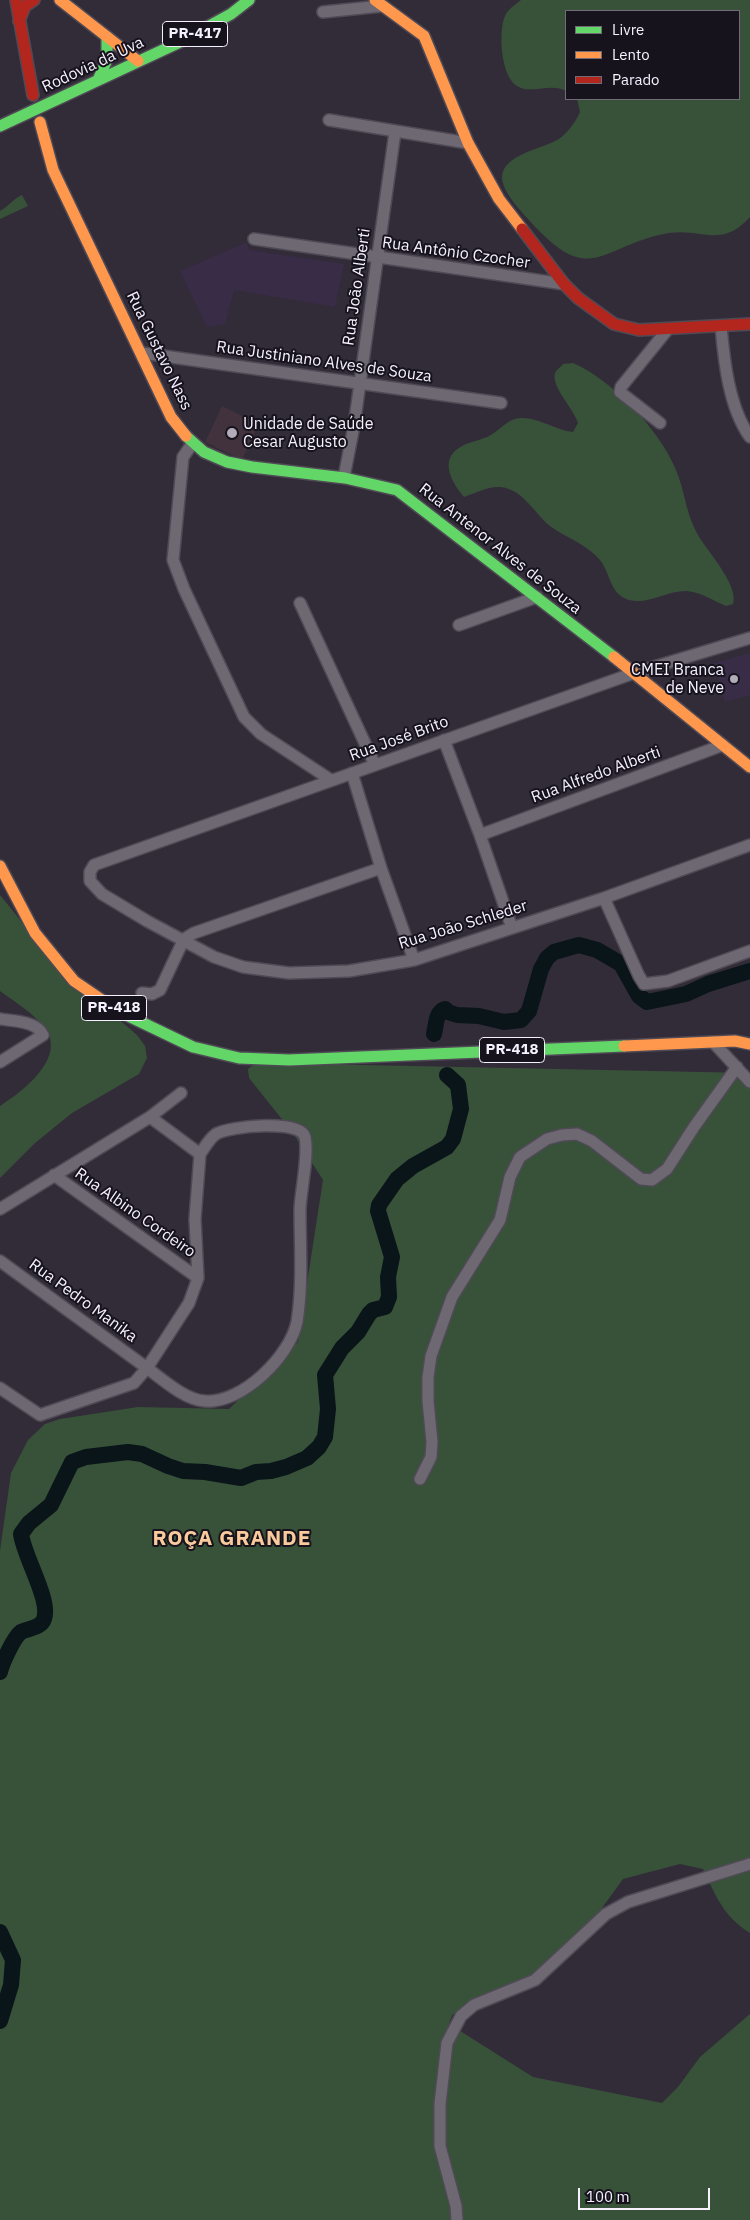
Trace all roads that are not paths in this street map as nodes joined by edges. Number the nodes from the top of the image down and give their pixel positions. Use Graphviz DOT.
graph roads {
  1 [pos="16,0"];
  2 [pos="34,0"];
  3 [pos="60,0"];
  4 [pos="249,0"];
  5 [pos="379,3"];
  6 [pos="323,12"];
  7 [pos="19,21"];
  8 [pos="107,37"];
  9 [pos="138,61"];
  10 [pos="98,80"];
  11 [pos="33,95"];
  12 [pos="329,120"];
  13 [pos="40,122"];
  14 [pos="0,126"];
  15 [pos="395,132"];
  16 [pos="468,143"];
  17 [pos="254,239"];
  18 [pos="378,258"];
  19 [pos="564,284"];
  20 [pos="750,324"];
  21 [pos="721,326"];
  22 [pos="668,329"];
  23 [pos="142,353"];
  24 [pos="360,383"];
  25 [pos="501,404"];
  26 [pos="660,423"];
  27 [pos="750,437"];
  28 [pos="192,444"];
  29 [pos="344,477"];
  30 [pos="537,597"];
  31 [pos="300,603"];
  32 [pos="459,625"];
  33 [pos="750,638"];
  34 [pos="634,673"];
  35 [pos="444,740"];
  36 [pos="723,745"];
  37 [pos="375,765"];
  38 [pos="750,767"];
  39 [pos="352,773"];
  40 [pos="332,780"];
  41 [pos="480,835"];
  42 [pos="750,845"];
  43 [pos="0,866"];
  44 [pos="381,868"];
  45 [pos="102,894"];
  46 [pos="604,898"];
  47 [pos="512,928"];
  48 [pos="184,939"];
  49 [pos="750,951"];
  50 [pos="414,960"];
  51 [pos="142,993"];
  52 [pos="0,1018"];
  53 [pos="750,1038"];
  54 [pos="735,1041"];
  55 [pos="713,1042"];
  56 [pos="750,1044"];
  57 [pos="0,1062"];
  58 [pos="737,1067"];
  59 [pos="750,1082"];
  60 [pos="182,1093"];
  61 [pos="150,1117"];
  62 [pos="200,1154"];
  63 [pos="54,1175"];
  64 [pos="0,1209"];
  65 [pos="0,1261"];
  66 [pos="198,1278"];
  67 [pos="147,1368"];
  68 [pos="0,1388"];
  69 [pos="420,1479"];
  70 [pos="750,1864"];
  71 [pos="457,2220"];
  1 -- 7 [label="main road"];
  2 -- 7 [label="main road"];
  3 -- 8 [label="main road"];
  4 -- 9 [label="main road, Rodovia da Uva / PR-417"];
  5 -- 6 [label="street"];
  5 -- 16 [label="main road"];
  7 -- 11 [label="main road"];
  8 -- 9 [label="main road"];
  8 -- 10 [label="main road"];
  9 -- 10 [label="main road, Rodovia da Uva / PR-417"];
  10 -- 14 [label="main road, Rodovia da Uva / PR-417"];
  12 -- 15 [label="street"];
  13 -- 23 [label="main road, Rua Gustavo Nass"];
  15 -- 16 [label="street"];
  15 -- 18 [label="street, Rua João Alberti"];
  16 -- 19 [label="main road"];
  17 -- 18 [label="street, Rua Antônio Czocher"];
  18 -- 19 [label="street, Rua Antônio Czocher"];
  18 -- 24 [label="street, Rua João Alberti"];
  19 -- 22 [label="main road"];
  20 -- 21 [label="main road"];
  21 -- 22 [label="main road"];
  21 -- 27 [label="street"];
  22 -- 26 [label="street"];
  23 -- 24 [label="street, Rua Justiniano Alves de Souza"];
  23 -- 28 [label="main road, Rua Gustavo Nass"];
  24 -- 25 [label="street, Rua Justiniano Alves de Souza"];
  24 -- 29 [label="street, Rua João Alberti"];
  28 -- 29 [label="main road, Rua Antenor Alves de Souza"];
  28 -- 40 [label="street"];
  29 -- 30 [label="main road, Rua Antenor Alves de Souza"];
  30 -- 32 [label="street"];
  30 -- 34 [label="main road, Rua Antenor Alves de Souza"];
  31 -- 37 [label="street"];
  33 -- 34 [label="street, Rua José Brito"];
  34 -- 35 [label="street, Rua José Brito"];
  34 -- 36 [label="main road, Rua Antenor Alves de Souza"];
  35 -- 37 [label="street, Rua José Brito"];
  35 -- 41 [label="street"];
  36 -- 38 [label="main road, Rua Antenor Alves de Souza"];
  36 -- 41 [label="street, Rua Alfredo Alberti"];
  37 -- 39 [label="street, Rua José Brito"];
  39 -- 40 [label="street, Rua José Brito"];
  39 -- 44 [label="street"];
  40 -- 45 [label="street, Rua José Brito"];
  41 -- 47 [label="street"];
  42 -- 46 [label="street, Rua João Schleder"];
  43 -- 55 [label="main road, PR-418"];
  44 -- 48 [label="street"];
  44 -- 50 [label="street"];
  45 -- 48 [label="street, Rua João Schleder"];
  46 -- 47 [label="street, Rua João Schleder"];
  46 -- 49 [label="street"];
  47 -- 50 [label="street, Rua João Schleder"];
  48 -- 50 [label="street, Rua João Schleder"];
  48 -- 51 [label="street"];
  52 -- 57 [label="street"];
  53 -- 54 [label="main road"];
  54 -- 55 [label="main road, PR-418"];
  54 -- 56 [label="main road, PR-418"];
  55 -- 58 [label="street"];
  58 -- 59 [label="street"];
  58 -- 69 [label="street"];
  60 -- 61 [label="street"];
  61 -- 62 [label="street"];
  61 -- 63 [label="street"];
  62 -- 66 [label="street"];
  62 -- 67 [label="street, Rua Pedro Manika"];
  63 -- 64 [label="street"];
  63 -- 66 [label="street, Rua Albino Cordeiro"];
  65 -- 67 [label="street, Rua Pedro Manika"];
  66 -- 67 [label="street"];
  67 -- 68 [label="street"];
  70 -- 71 [label="street"];
}
